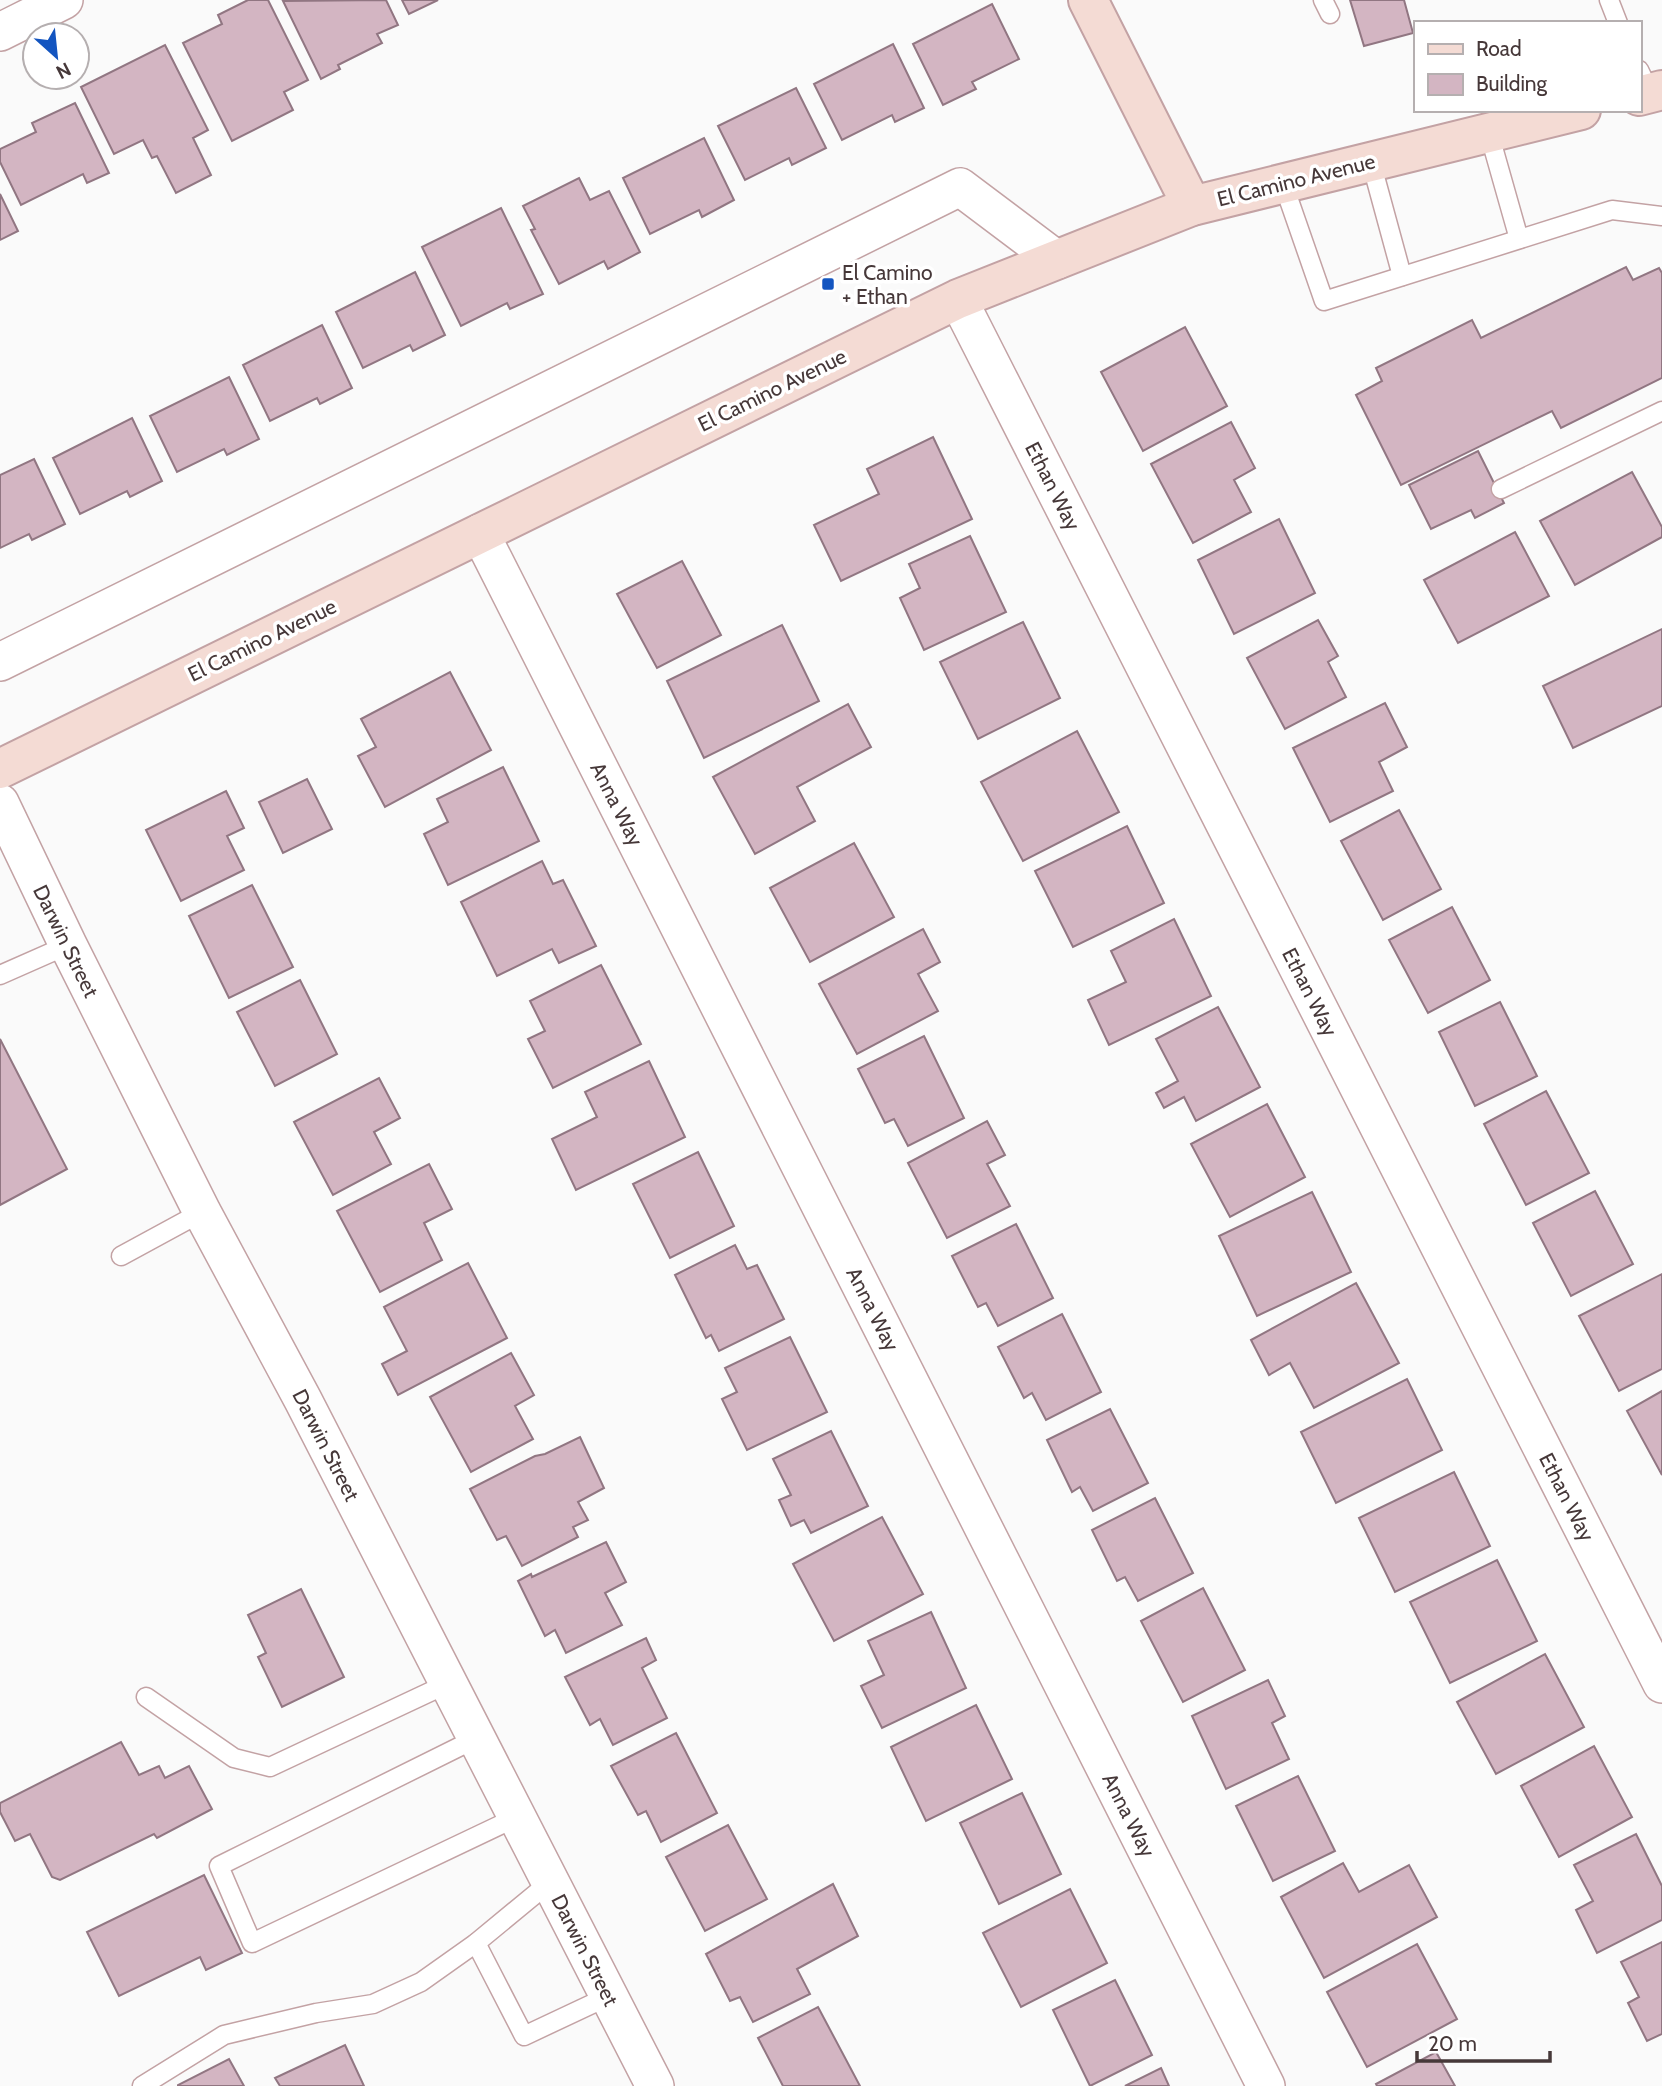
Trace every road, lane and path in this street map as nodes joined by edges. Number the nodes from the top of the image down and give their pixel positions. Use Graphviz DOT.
graph roads {
  1 [pos="64,0"];
  2 [pos="1088,0"];
  3 [pos="1609,0"];
  4 [pos="1617,21"];
  5 [pos="0,32"];
  6 [pos="1573,112"];
  7 [pos="1489,133"];
  8 [pos="1371,162"];
  9 [pos="1283,183"];
  10 [pos="1192,206"];
  11 [pos="1662,216"];
  12 [pos="1519,239"];
  13 [pos="1057,260"];
  14 [pos="1402,276"];
  15 [pos="958,299"];
  16 [pos="1662,411"];
  17 [pos="1501,489"];
  18 [pos="480,533"];
  19 [pos="0,662"];
  20 [pos="0,769"];
  21 [pos="0,803"];
  22 [pos="68,945"];
  23 [pos="0,975"];
  24 [pos="202,1212"];
  25 [pos="121,1256"];
  26 [pos="449,1683"];
  27 [pos="1662,1684"];
  28 [pos="146,1697"];
  29 [pos="477,1738"];
  30 [pos="517,1817"];
  31 [pos="550,1882"];
  32 [pos="476,1943"];
  33 [pos="609,1996"];
  34 [pos="142,2086"];
  35 [pos="655,2086"];
  36 [pos="1266,2086"];
  1 -- 5 [label="street"];
  2 -- 10 [label="main road"];
  3 -- 4 [label="lane"];
  6 -- 7 [label="main road, El Camino Avenue"];
  7 -- 8 [label="main road, El Camino Avenue"];
  7 -- 12 [label="lane"];
  8 -- 9 [label="main road, El Camino Avenue"];
  8 -- 14 [label="lane"];
  9 -- 10 [label="main road, El Camino Avenue"];
  9 -- 14 [label="lane"];
  10 -- 13 [label="main road, El Camino Avenue"];
  11 -- 12 [label="lane"];
  12 -- 14 [label="lane"];
  13 -- 15 [label="main road, El Camino Avenue"];
  13 -- 19 [label="street"];
  15 -- 18 [label="main road, El Camino Avenue"];
  15 -- 27 [label="street, Ethan Way"];
  16 -- 17 [label="lane"];
  18 -- 20 [label="main road, El Camino Avenue"];
  18 -- 36 [label="street, Anna Way"];
  21 -- 22 [label="street, Darwin Street"];
  22 -- 23 [label="lane"];
  22 -- 24 [label="street, Darwin Street"];
  24 -- 25 [label="lane"];
  24 -- 26 [label="street, Darwin Street"];
  26 -- 28 [label="lane"];
  26 -- 29 [label="street, Darwin Street"];
  29 -- 30 [label="street, Darwin Street"];
  29 -- 30 [label="lane"];
  30 -- 31 [label="street, Darwin Street"];
  31 -- 32 [label="lane"];
  31 -- 33 [label="street, Darwin Street"];
  32 -- 33 [label="lane"];
  32 -- 34 [label="lane"];
  33 -- 35 [label="street, Darwin Street"];
}
